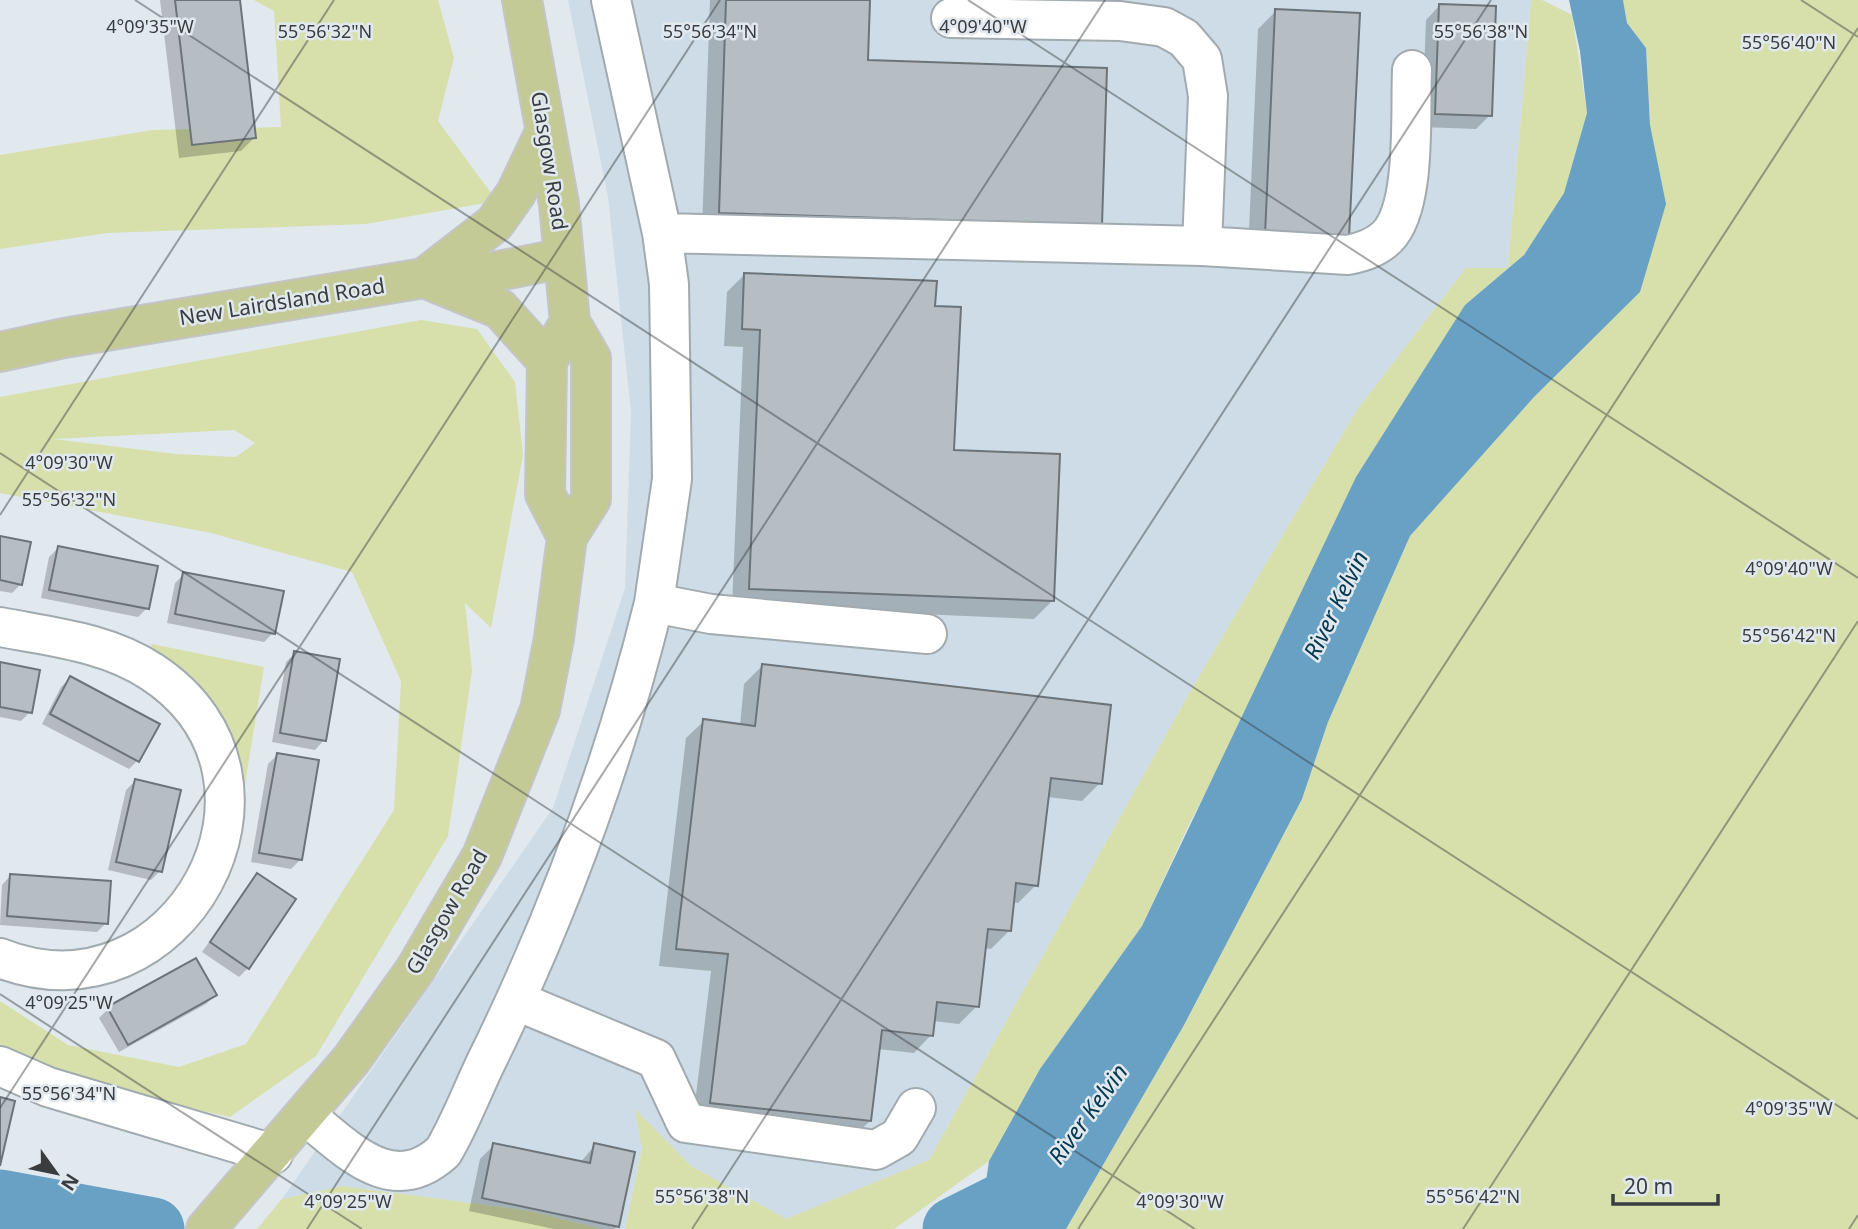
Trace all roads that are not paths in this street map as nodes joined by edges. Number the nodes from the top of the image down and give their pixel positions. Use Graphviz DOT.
graph roads {
  1 [pos="522,0"];
  2 [pos="611,0"];
  3 [pos="951,18"];
  4 [pos="1412,70"];
  5 [pos="545,132"];
  6 [pos="662,233"];
  7 [pos="1202,246"];
  8 [pos="564,258"];
  9 [pos="424,278"];
  10 [pos="570,322"];
  11 [pos="0,352"];
  12 [pos="547,361"];
  13 [pos="567,537"];
  14 [pos="654,603"];
  15 [pos="0,627"];
  16 [pos="928,634"];
  17 [pos="0,958"];
  18 [pos="517,1001"];
  19 [pos="0,1066"];
  20 [pos="916,1108"];
  21 [pos="306,1116"];
  22 [pos="273,1154"];
  23 [pos="206,1229"];
  1 -- 5 [label="main road, Glasgow Road"];
  2 -- 6 [label="street"];
  3 -- 7 [label="street"];
  4 -- 7 [label="street"];
  5 -- 8 [label="main road, Glasgow Road"];
  5 -- 9 [label="main road"];
  6 -- 7 [label="street"];
  6 -- 14 [label="street"];
  8 -- 9 [label="main road, New Lairdsland Road"];
  8 -- 10 [label="main road, Glasgow Road"];
  9 -- 11 [label="main road, New Lairdsland Road"];
  9 -- 12 [label="main road"];
  10 -- 12 [label="main road"];
  10 -- 13 [label="main road, Glasgow Road"];
  12 -- 13 [label="main road"];
  13 -- 21 [label="main road, Glasgow Road"];
  14 -- 16 [label="street"];
  14 -- 18 [label="street"];
  15 -- 17 [label="street"];
  18 -- 20 [label="street"];
  18 -- 21 [label="street"];
  19 -- 22 [label="street"];
  21 -- 22 [label="main road, Glasgow Road"];
  22 -- 23 [label="main road, Glasgow Road"];
}
